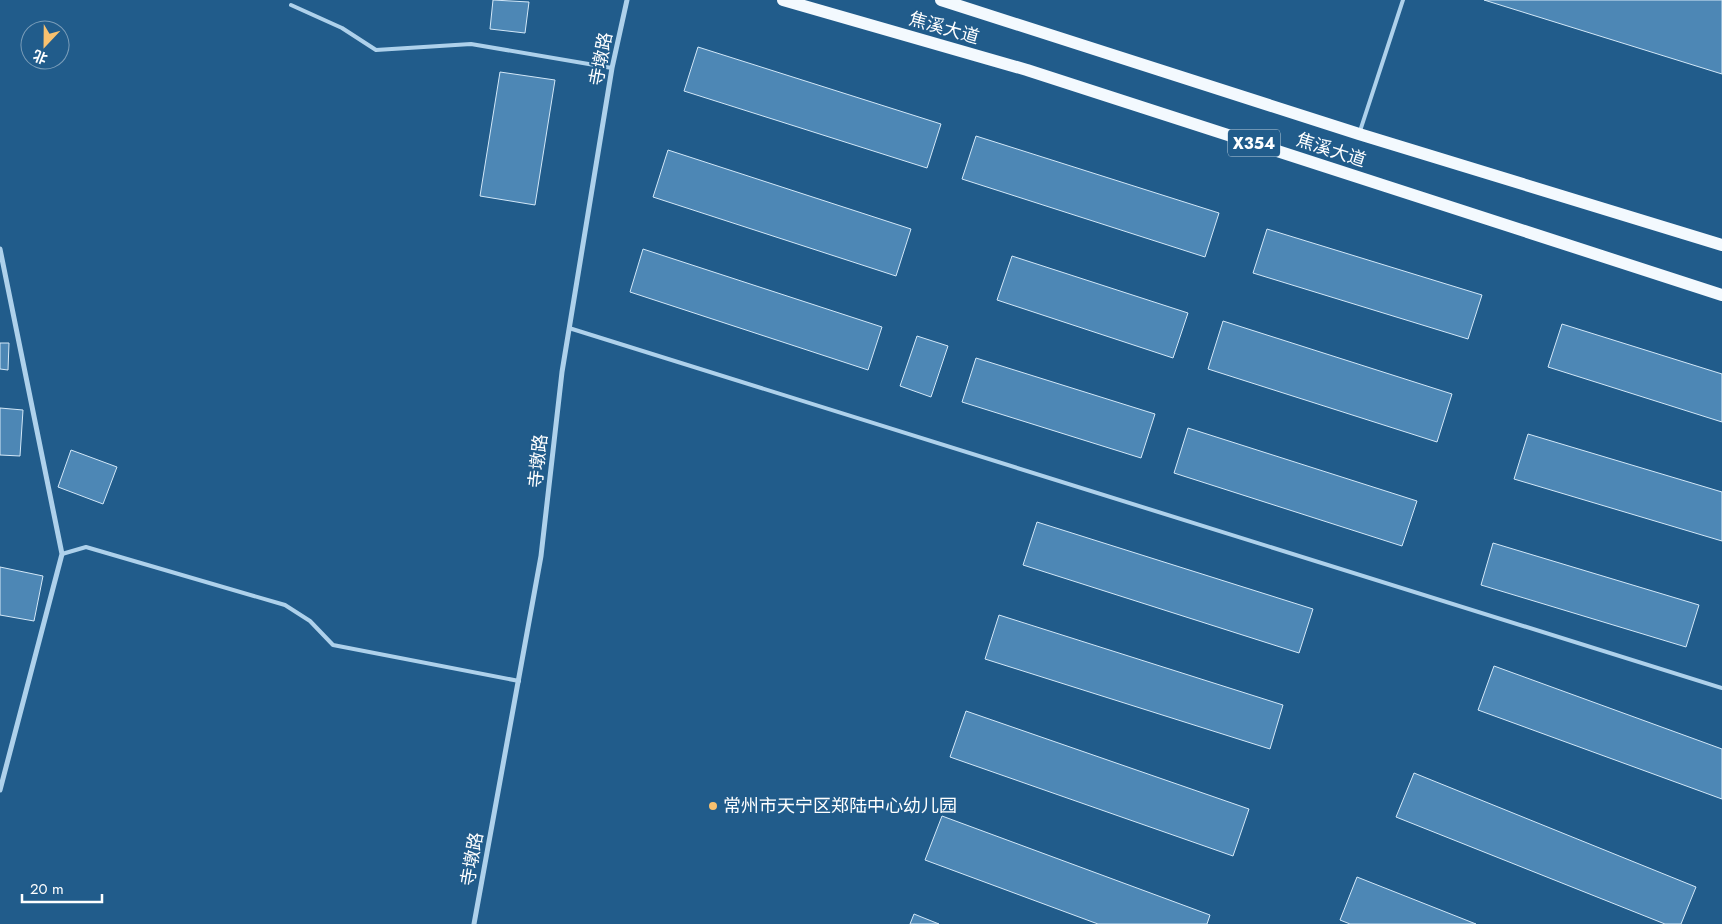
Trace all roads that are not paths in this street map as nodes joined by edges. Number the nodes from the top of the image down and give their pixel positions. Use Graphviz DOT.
graph roads {
  1 [pos="627,0"];
  2 [pos="783,0"];
  3 [pos="940,0"];
  4 [pos="1403,0"];
  5 [pos="291,5"];
  6 [pos="612,68"];
  7 [pos="1359,134"];
  8 [pos="1722,245"];
  9 [pos="0,249"];
  10 [pos="1722,295"];
  11 [pos="569,328"];
  12 [pos="62,554"];
  13 [pos="518,681"];
  14 [pos="1722,688"];
  15 [pos="0,790"];
  16 [pos="474,924"];
  1 -- 6 [label="street, 寺墩路"];
  2 -- 10 [label="main road, 焦溪大道 / X354"];
  3 -- 7 [label="main road, 焦溪大道 / X354"];
  4 -- 7 [label="lane"];
  5 -- 6 [label="lane"];
  6 -- 11 [label="street, 寺墩路"];
  7 -- 8 [label="main road, 焦溪大道 / X354"];
  9 -- 12 [label="street"];
  11 -- 13 [label="street, 寺墩路"];
  11 -- 14 [label="lane"];
  12 -- 13 [label="lane"];
  12 -- 15 [label="street"];
  13 -- 16 [label="street, 寺墩路"];
}
